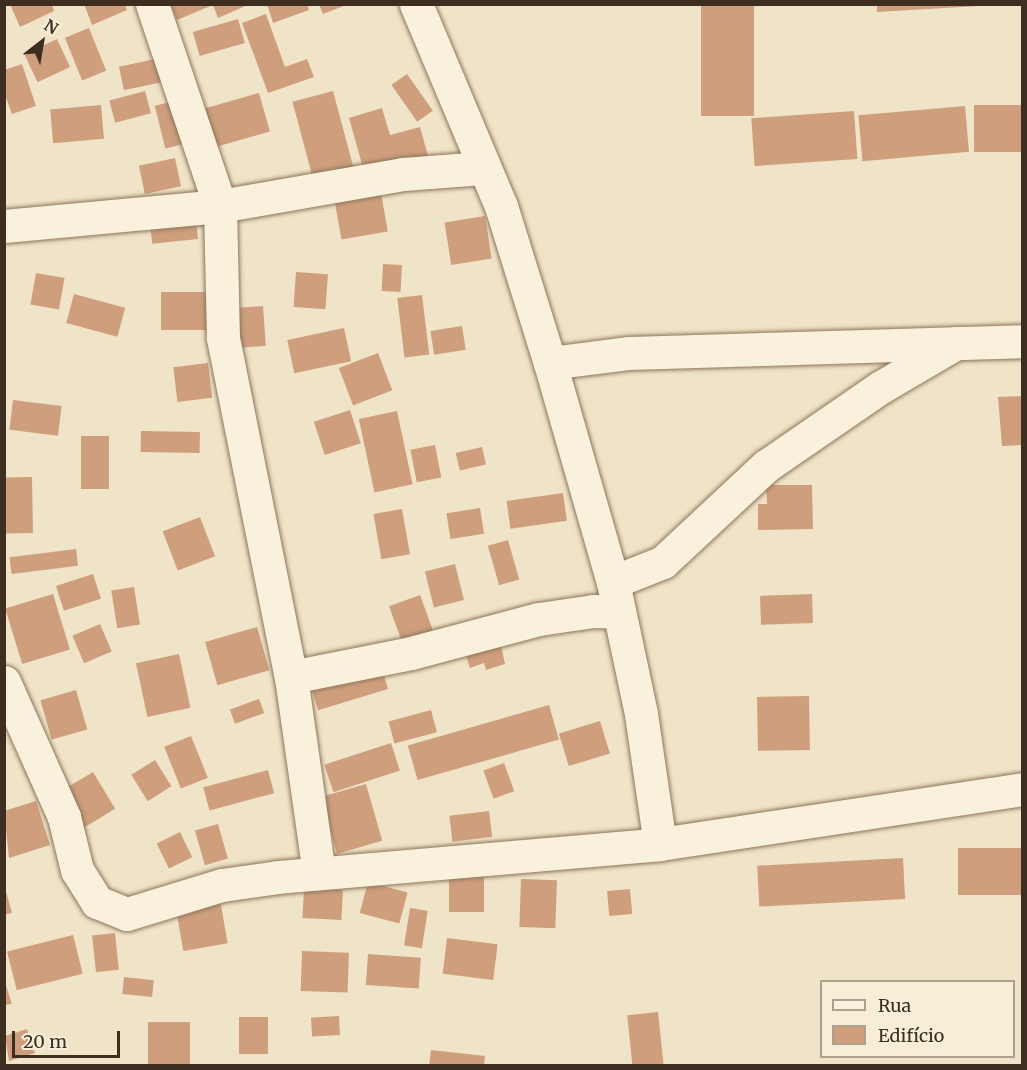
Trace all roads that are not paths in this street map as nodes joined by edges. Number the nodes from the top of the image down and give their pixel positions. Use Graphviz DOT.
graph roads {
  1 [pos="152,4"];
  2 [pos="416,4"];
  3 [pos="483,168"];
  4 [pos="220,206"];
  5 [pos="5,226"];
  6 [pos="4,235"];
  7 [pos="1023,341"];
  8 [pos="958,342"];
  9 [pos="550,363"];
  10 [pos="615,597"];
  11 [pos="291,677"];
  12 [pos="4,682"];
  13 [pos="1023,789"];
  14 [pos="660,844"];
  15 [pos="319,873"];
  1 -- 4 [label="street"];
  2 -- 3 [label="street"];
  3 -- 4 [label="street"];
  3 -- 9 [label="street"];
  4 -- 5 [label="street"];
  4 -- 11 [label="street"];
  5 -- 6 [label="street"];
  7 -- 8 [label="street"];
  8 -- 9 [label="street"];
  8 -- 10 [label="street"];
  9 -- 10 [label="street"];
  10 -- 11 [label="street"];
  10 -- 14 [label="street"];
  11 -- 15 [label="street"];
  12 -- 15 [label="street"];
  13 -- 14 [label="street"];
  14 -- 15 [label="street"];
}
